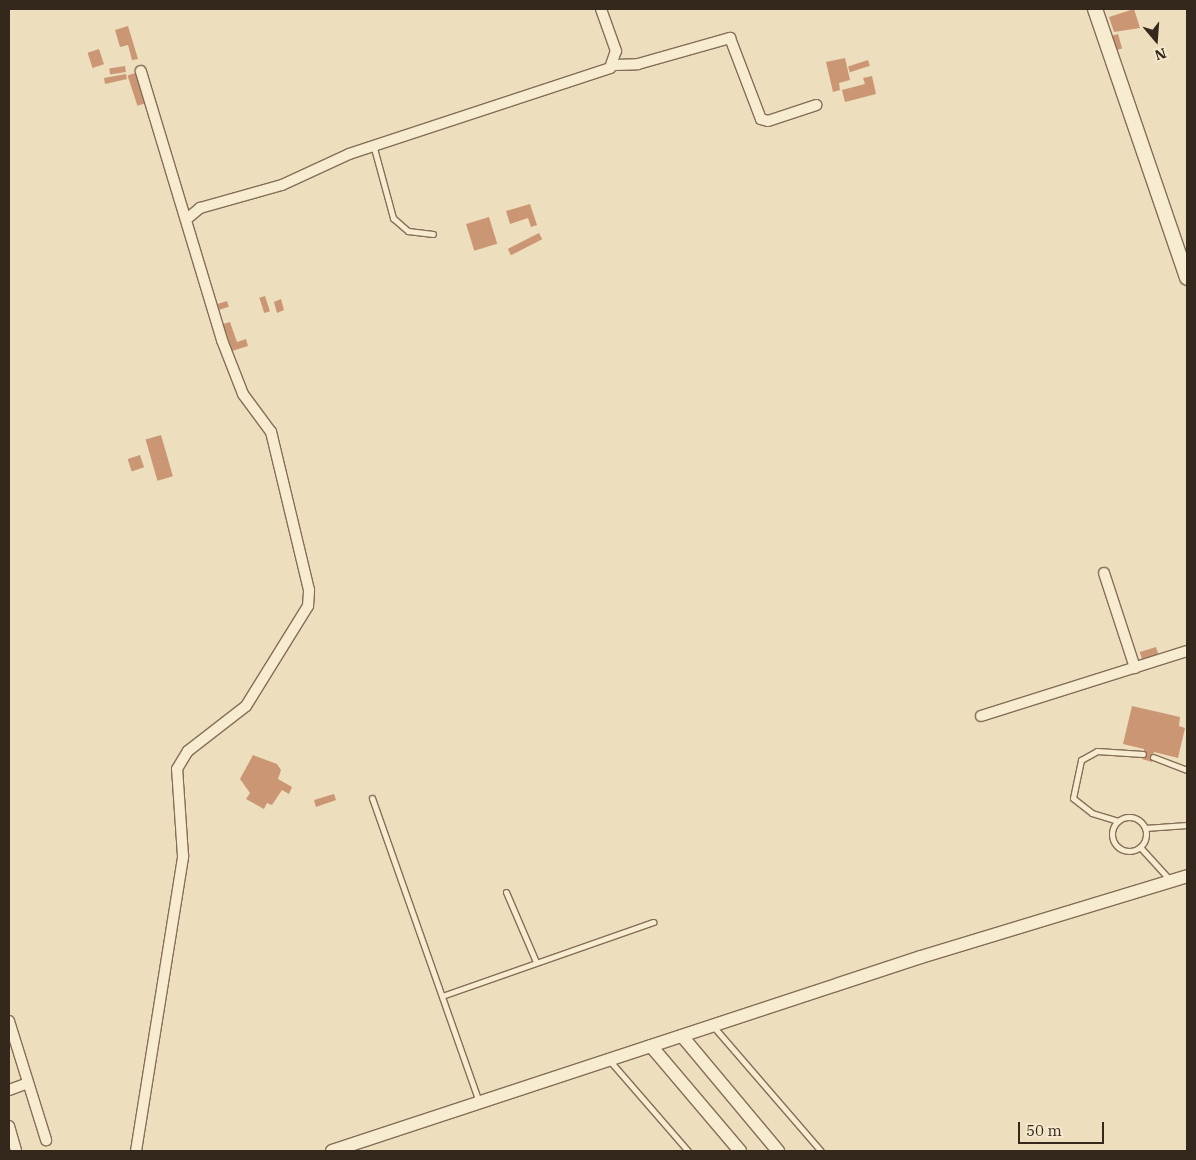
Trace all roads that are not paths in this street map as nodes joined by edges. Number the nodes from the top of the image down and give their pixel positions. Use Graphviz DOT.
graph roads {
  1 [pos="602,9"];
  2 [pos="1095,9"];
  3 [pos="614,64"];
  4 [pos="141,71"];
  5 [pos="816,105"];
  6 [pos="374,148"];
  7 [pos="188,218"];
  8 [pos="433,234"];
  9 [pos="1187,278"];
  10 [pos="1104,573"];
  11 [pos="1187,650"];
  12 [pos="1135,668"];
  13 [pos="981,716"];
  14 [pos="1143,754"];
  15 [pos="1153,757"];
  16 [pos="1187,770"];
  17 [pos="372,798"];
  18 [pos="1118,821"];
  19 [pos="1187,825"];
  20 [pos="1145,828"];
  21 [pos="1140,847"];
  22 [pos="1187,876"];
  23 [pos="1171,881"];
  24 [pos="506,892"];
  25 [pos="653,922"];
  26 [pos="536,962"];
  27 [pos="442,996"];
  28 [pos="9,1021"];
  29 [pos="712,1026"];
  30 [pos="682,1036"];
  31 [pos="651,1046"];
  32 [pos="609,1060"];
  33 [pos="28,1083"];
  34 [pos="9,1090"];
  35 [pos="479,1103"];
  36 [pos="9,1126"];
  37 [pos="46,1140"];
  38 [pos="16,1151"];
  39 [pos="136,1151"];
  40 [pos="332,1151"];
  41 [pos="688,1151"];
  42 [pos="740,1151"];
  43 [pos="778,1151"];
  44 [pos="821,1151"];
  1 -- 3 [label="street"];
  2 -- 9 [label="main road"];
  3 -- 5 [label="street"];
  3 -- 6 [label="street"];
  4 -- 7 [label="street"];
  6 -- 7 [label="street"];
  6 -- 8 [label="lane"];
  7 -- 39 [label="street"];
  10 -- 12 [label="street"];
  11 -- 12 [label="street"];
  12 -- 13 [label="street"];
  14 -- 18 [label="lane"];
  15 -- 16 [label="lane"];
  17 -- 27 [label="lane"];
  18 -- 20 [label="lane"];
  18 -- 21 [label="lane"];
  19 -- 20 [label="lane"];
  20 -- 21 [label="lane"];
  21 -- 23 [label="lane"];
  22 -- 23 [label="street"];
  23 -- 29 [label="street"];
  24 -- 26 [label="lane"];
  25 -- 26 [label="lane"];
  26 -- 27 [label="lane"];
  27 -- 35 [label="lane"];
  28 -- 33 [label="street"];
  29 -- 30 [label="street"];
  29 -- 44 [label="lane"];
  30 -- 31 [label="street"];
  30 -- 43 [label="street"];
  31 -- 32 [label="street"];
  31 -- 42 [label="street"];
  32 -- 35 [label="street"];
  32 -- 41 [label="lane"];
  33 -- 34 [label="street"];
  33 -- 37 [label="street"];
  35 -- 40 [label="street"];
  36 -- 38 [label="street"];
}
